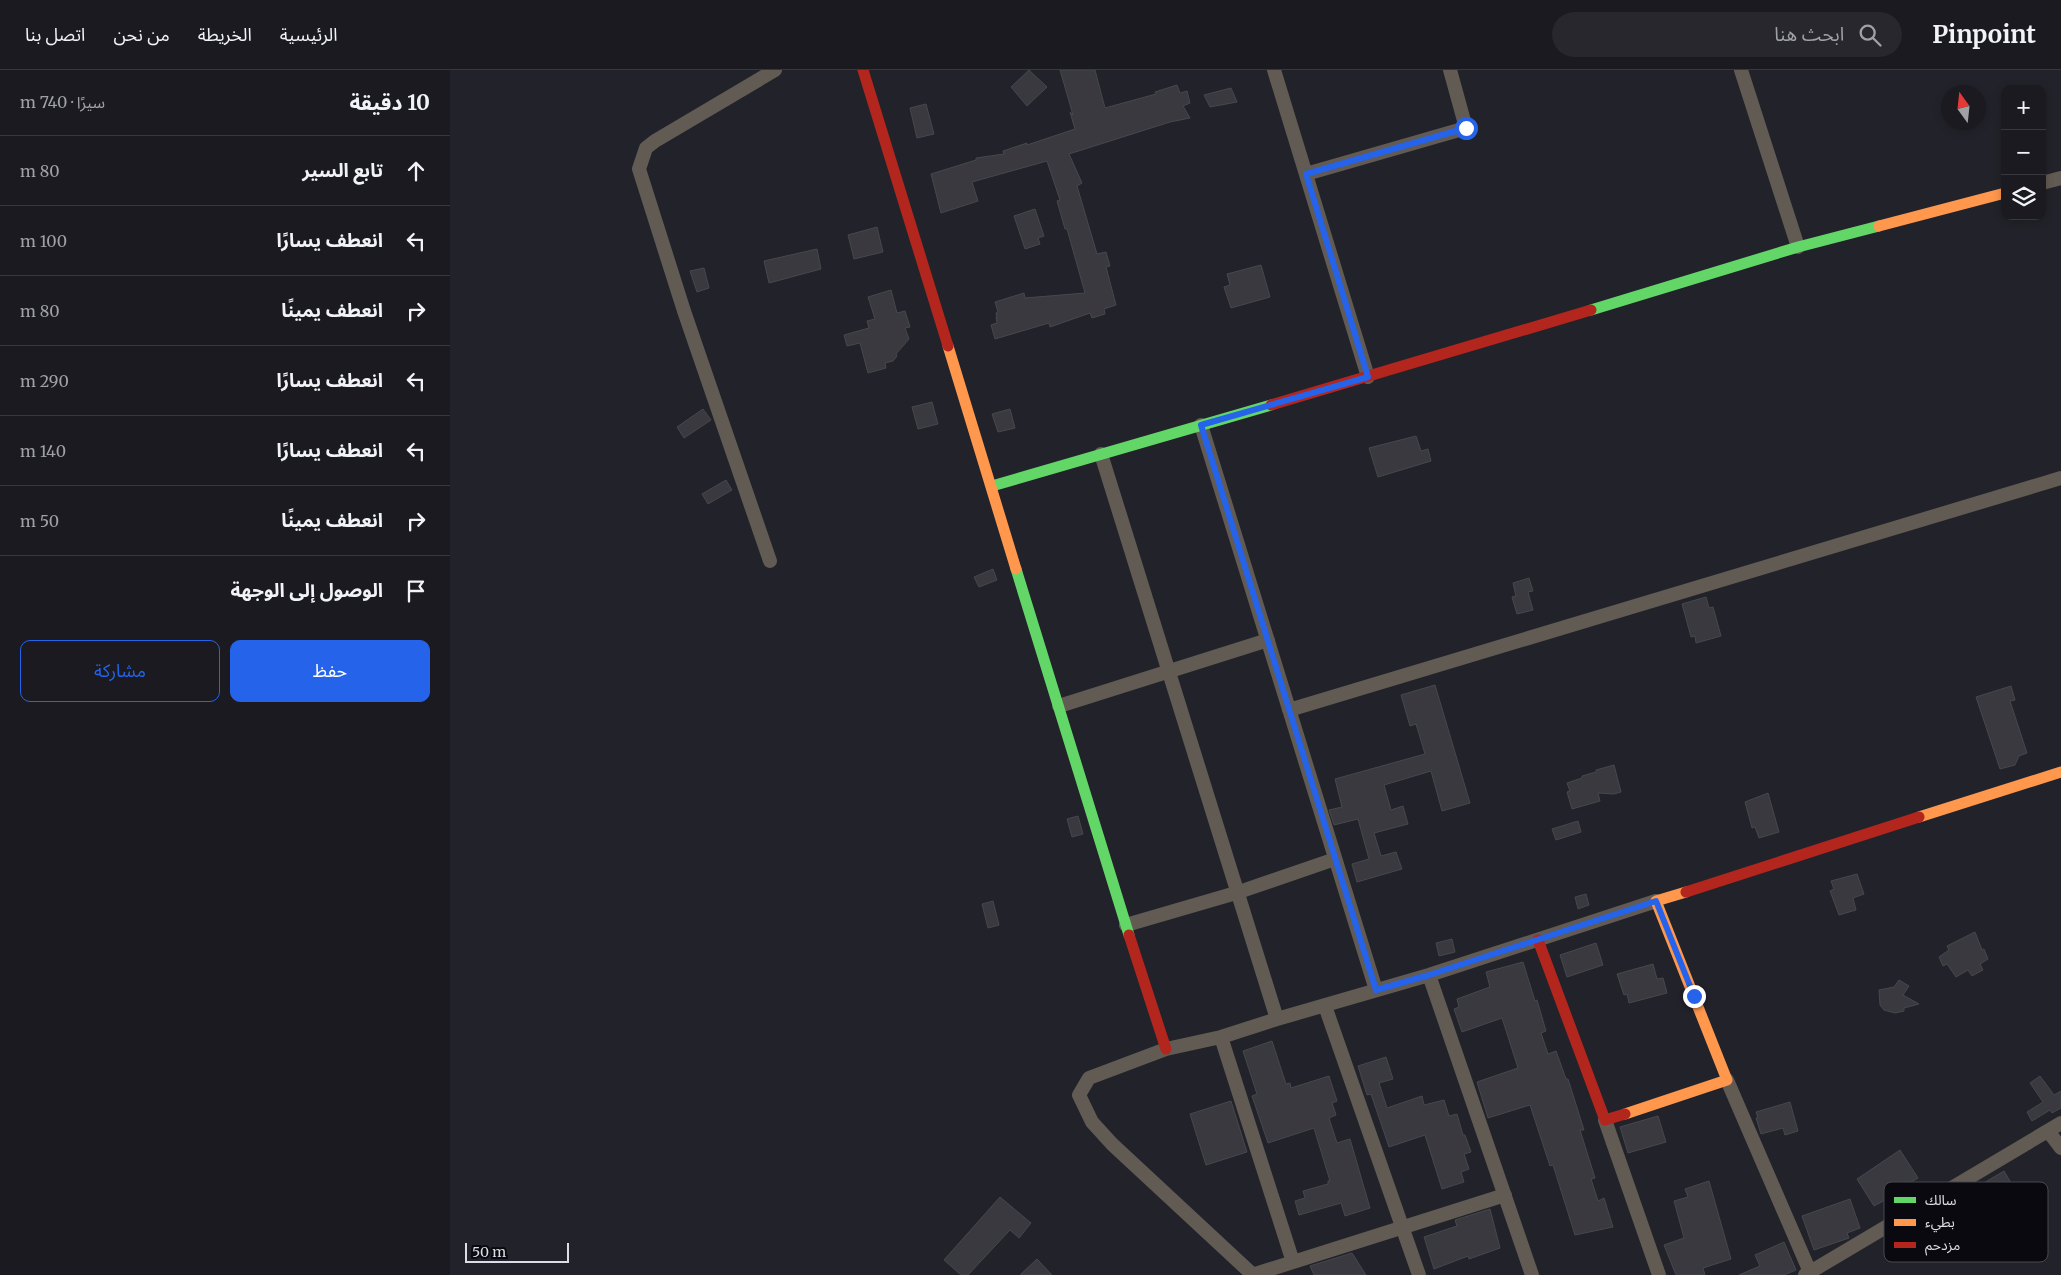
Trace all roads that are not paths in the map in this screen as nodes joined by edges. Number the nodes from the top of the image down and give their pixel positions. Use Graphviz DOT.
graph roads {
  1 [pos="775,70"];
  2 [pos="864,70"];
  3 [pos="1274,70"];
  4 [pos="1450,70"];
  5 [pos="1741,70"];
  6 [pos="1306,174"];
  7 [pos="2061,178"];
  8 [pos="2046,182"];
  9 [pos="2001,194"];
  10 [pos="1798,246"];
  11 [pos="1368,377"];
  12 [pos="1201,425"];
  13 [pos="1101,454"];
  14 [pos="2061,478"];
  15 [pos="992,486"];
  16 [pos="770,561"];
  17 [pos="1268,640"];
  18 [pos="1168,672"];
  19 [pos="1059,706"];
  20 [pos="1289,710"];
  21 [pos="2061,772"];
  22 [pos="1335,859"];
  23 [pos="1236,893"];
  24 [pos="1656,901"];
  25 [pos="1126,925"];
  26 [pos="1538,940"];
  27 [pos="1429,975"];
  28 [pos="1376,990"];
  29 [pos="1325,1006"];
  30 [pos="1277,1019"];
  31 [pos="1222,1037"];
  32 [pos="1166,1049"];
  33 [pos="1727,1080"];
  34 [pos="1605,1120"];
  35 [pos="2061,1123"];
  36 [pos="2048,1131"];
  37 [pos="2061,1148"];
  38 [pos="1961,1182"];
  39 [pos="1505,1195"];
  40 [pos="1403,1228"];
  41 [pos="1884,1228"];
  42 [pos="1293,1262"];
  43 [pos="1807,1273"];
  44 [pos="1252,1275"];
  45 [pos="1419,1275"];
  46 [pos="1532,1275"];
  47 [pos="1659,1275"];
  1 -- 16 [label="street"];
  2 -- 15 [label="street"];
  3 -- 6 [label="street"];
  4 -- 6 [label="street"];
  5 -- 10 [label="street"];
  6 -- 11 [label="street"];
  7 -- 8 [label="street"];
  9 -- 10 [label="street"];
  10 -- 11 [label="street"];
  11 -- 12 [label="street"];
  12 -- 13 [label="street"];
  12 -- 17 [label="street"];
  13 -- 15 [label="street"];
  13 -- 18 [label="street"];
  14 -- 20 [label="street"];
  15 -- 19 [label="street"];
  17 -- 18 [label="street"];
  17 -- 20 [label="street"];
  18 -- 19 [label="street"];
  18 -- 23 [label="street"];
  19 -- 25 [label="street"];
  20 -- 22 [label="street"];
  21 -- 24 [label="street"];
  22 -- 23 [label="street"];
  22 -- 28 [label="street"];
  23 -- 25 [label="street"];
  23 -- 30 [label="street"];
  24 -- 26 [label="street"];
  24 -- 33 [label="street"];
  25 -- 32 [label="street"];
  26 -- 27 [label="street"];
  26 -- 34 [label="street"];
  27 -- 28 [label="street"];
  27 -- 39 [label="street"];
  28 -- 29 [label="street"];
  29 -- 30 [label="street"];
  29 -- 40 [label="street"];
  30 -- 31 [label="street"];
  31 -- 32 [label="street"];
  31 -- 42 [label="street"];
  32 -- 44 [label="street"];
  33 -- 34 [label="street"];
  33 -- 43 [label="street"];
  34 -- 47 [label="street"];
  35 -- 36 [label="street"];
  36 -- 37 [label="street"];
  36 -- 38 [label="street"];
  39 -- 40 [label="street"];
  39 -- 46 [label="street"];
  40 -- 42 [label="street"];
  40 -- 45 [label="street"];
  41 -- 43 [label="street"];
  42 -- 44 [label="street"];
}
